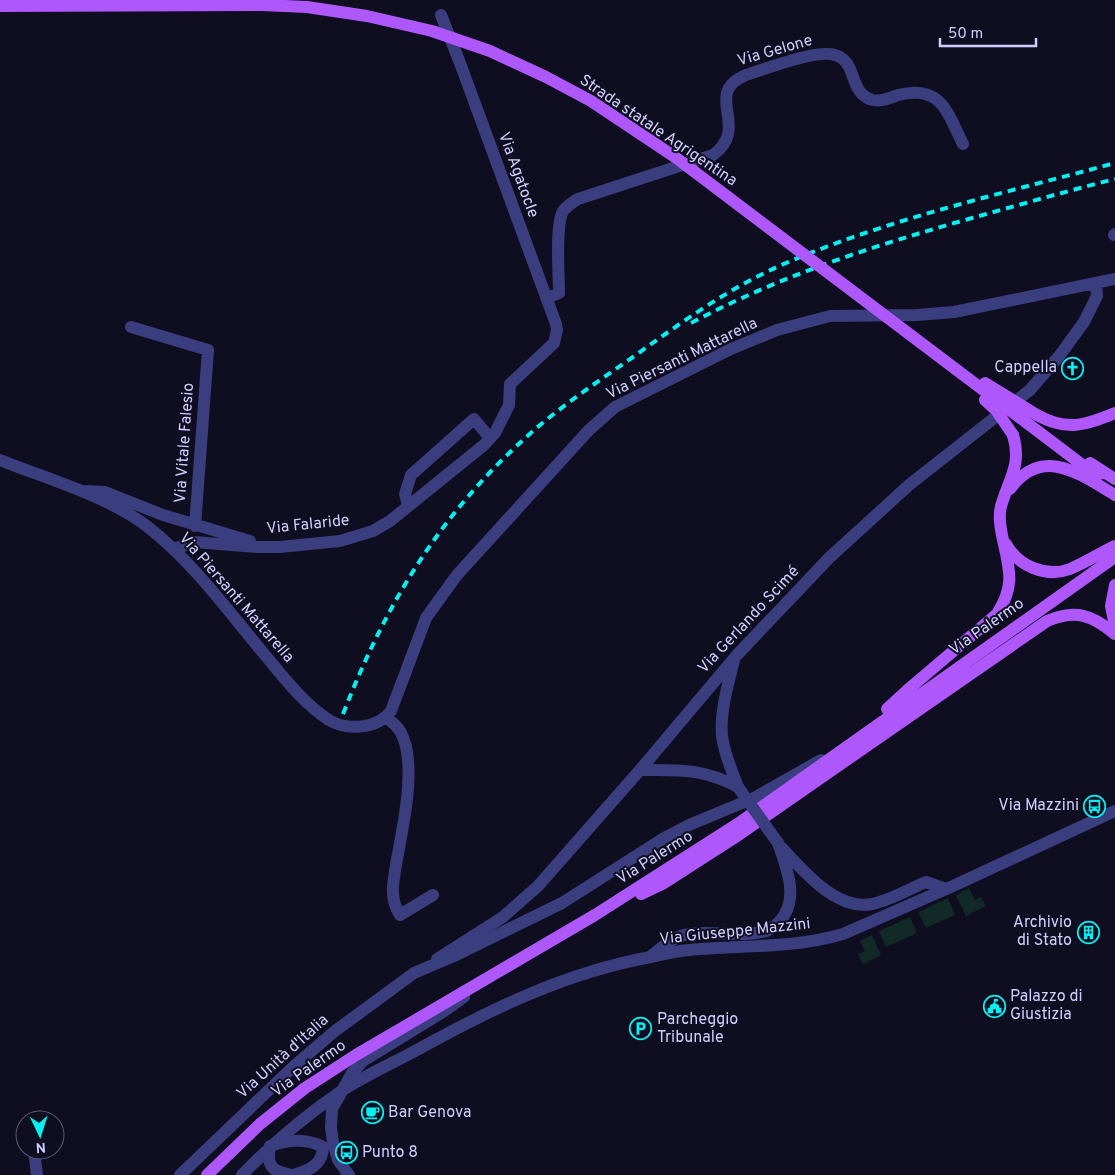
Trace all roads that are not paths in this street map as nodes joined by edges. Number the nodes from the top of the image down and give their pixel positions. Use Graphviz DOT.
graph roads {
  1 [pos="0,6"];
  2 [pos="441,15"];
  3 [pos="963,144"];
  4 [pos="1115,278"];
  5 [pos="1096,283"];
  6 [pos="546,298"];
  7 [pos="130,327"];
  8 [pos="921,343"];
  9 [pos="1115,413"];
  10 [pos="1027,423"];
  11 [pos="490,438"];
  12 [pos="0,460"];
  13 [pos="1115,479"];
  14 [pos="1115,490"];
  15 [pos="79,491"];
  16 [pos="1005,495"];
  17 [pos="1115,495"];
  18 [pos="408,506"];
  19 [pos="195,526"];
  20 [pos="1003,537"];
  21 [pos="1115,546"];
  22 [pos="264,547"];
  23 [pos="174,548"];
  24 [pos="1115,556"];
  25 [pos="1115,585"];
  26 [pos="1115,626"];
  27 [pos="1115,634"];
  28 [pos="736,656"];
  29 [pos="386,717"];
  30 [pos="855,740"];
  31 [pos="640,770"];
  32 [pos="738,787"];
  33 [pos="1115,811"];
  34 [pos="778,843"];
  35 [pos="946,889"];
  36 [pos="433,895"];
  37 [pos="595,915"];
  38 [pos="650,957"];
  39 [pos="414,973"];
  40 [pos="489,977"];
  41 [pos="341,1092"];
  42 [pos="332,1109"];
  43 [pos="270,1146"];
  44 [pos="323,1147"];
  45 [pos="35,1160"];
  46 [pos="338,1160"];
  47 [pos="37,1175"];
  48 [pos="180,1175"];
  49 [pos="207,1175"];
  50 [pos="242,1175"];
  51 [pos="293,1175"];
  52 [pos="349,1175"];
  1 -- 8 [label="main road, Strada statale Agrigentina, bridge"];
  2 -- 6 [label="street, Via Agatocle"];
  3 -- 6 [label="street, Via Gelone"];
  4 -- 5 [label="street, Via Piersanti Mattarella"];
  5 -- 28 [label="street, Via Gerlando Scimé"];
  5 -- 29 [label="street, Via Piersanti Mattarella"];
  6 -- 11 [label="street, Via Falaride"];
  7 -- 19 [label="street, Via Vitale Falesio"];
  8 -- 9 [label="main road, bridge"];
  8 -- 10 [label="main road, Strada statale Agrigentina, bridge"];
  8 -- 16 [label="main road, bridge"];
  10 -- 13 [label="main road"];
  10 -- 14 [label="main road"];
  11 -- 18 [label="street, Via Falaride"];
  11 -- 18 [label="street"];
  12 -- 15 [label="street, Via Piersanti Mattarella"];
  15 -- 19 [label="street"];
  15 -- 23 [label="street, Via Piersanti Mattarella"];
  16 -- 17 [label="main road"];
  16 -- 20 [label="main road"];
  18 -- 22 [label="street, Via Falaride"];
  19 -- 22 [label="street, Via Vitale Falesio"];
  20 -- 21 [label="main road"];
  20 -- 30 [label="main road"];
  22 -- 23 [label="street, Via Falaride"];
  23 -- 29 [label="street, Via Piersanti Mattarella"];
  24 -- 30 [label="main road, Via Palermo"];
  25 -- 26 [label="main road"];
  27 -- 37 [label="main road"];
  28 -- 31 [label="street, Via Gerlando Scimé"];
  28 -- 32 [label="street"];
  29 -- 36 [label="street"];
  30 -- 37 [label="main road, Via Palermo"];
  30 -- 39 [label="street"];
  31 -- 32 [label="street"];
  31 -- 39 [label="street, Via Gerlando Scimé"];
  32 -- 34 [label="street, bridge"];
  33 -- 35 [label="street, Via Giuseppe Mazzini"];
  34 -- 35 [label="street"];
  34 -- 38 [label="street"];
  35 -- 38 [label="street, Via Giuseppe Mazzini"];
  37 -- 40 [label="main road, Via Palermo"];
  38 -- 41 [label="street, Via Giuseppe Mazzini"];
  39 -- 48 [label="street, Via Unità d'Italia"];
  40 -- 41 [label="street"];
  40 -- 49 [label="main road, Via Palermo"];
  41 -- 42 [label="street"];
  41 -- 43 [label="street, Via Giuseppe Mazzini"];
  42 -- 44 [label="street"];
  42 -- 46 [label="street"];
  43 -- 44 [label="street"];
  43 -- 50 [label="street, Via Giuseppe Mazzini"];
  43 -- 51 [label="street"];
  44 -- 46 [label="street"];
  44 -- 51 [label="street"];
  45 -- 47 [label="street"];
  46 -- 52 [label="street"];
}
